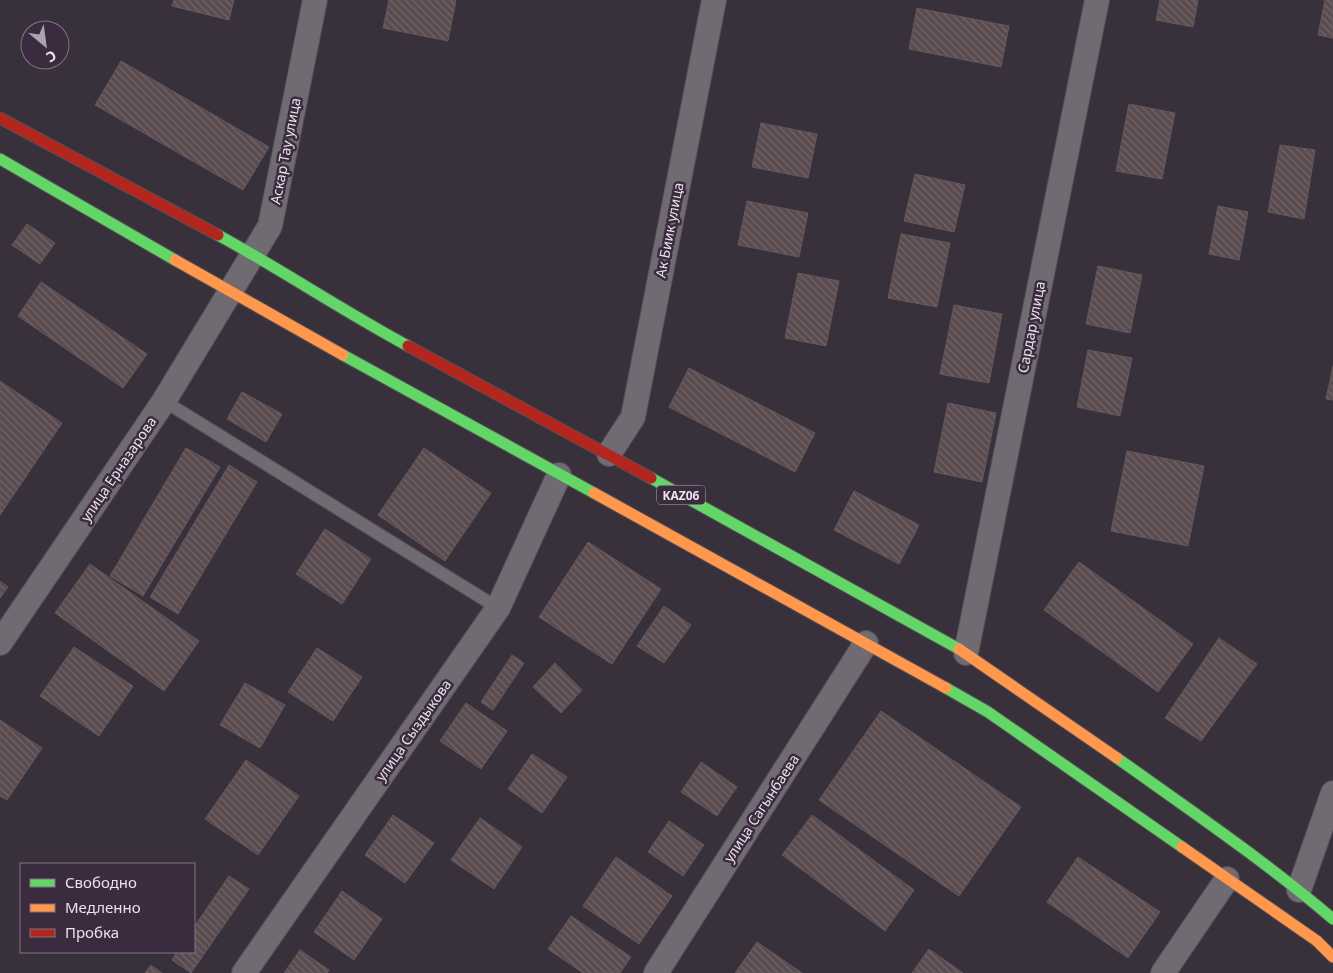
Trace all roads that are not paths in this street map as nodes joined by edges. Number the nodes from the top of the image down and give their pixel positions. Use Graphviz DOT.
graph roads {
  1 [pos="315,0"];
  2 [pos="714,0"];
  3 [pos="1096,0"];
  4 [pos="0,118"];
  5 [pos="0,159"];
  6 [pos="254,254"];
  7 [pos="230,291"];
  8 [pos="164,401"];
  9 [pos="609,454"];
  10 [pos="559,475"];
  11 [pos="498,608"];
  12 [pos="0,643"];
  13 [pos="866,643"];
  14 [pos="966,653"];
  15 [pos="1333,793"];
  16 [pos="1228,879"];
  17 [pos="1299,890"];
  18 [pos="1333,919"];
  19 [pos="1333,957"];
  20 [pos="244,973"];
  21 [pos="656,973"];
  22 [pos="1162,973"];
  1 -- 6 [label="street, Аскар Тау улица"];
  2 -- 9 [label="street, Ак Биик улица"];
  3 -- 14 [label="street, Сардар улица"];
  4 -- 6 [label="highway, KАZ06"];
  5 -- 7 [label="highway"];
  6 -- 7 [label="street, Аскар Тау улица"];
  6 -- 9 [label="highway, KАZ06"];
  7 -- 8 [label="street, улица Ерназарова"];
  7 -- 10 [label="highway"];
  8 -- 11 [label="lane"];
  8 -- 12 [label="street, улица Ерназарова"];
  9 -- 14 [label="highway, KАZ06"];
  10 -- 11 [label="street, улица Сыздыкова"];
  10 -- 13 [label="highway"];
  11 -- 20 [label="street, улица Сыздыкова"];
  13 -- 16 [label="highway"];
  13 -- 21 [label="street, улица Сагынбаева"];
  14 -- 17 [label="highway, KАZ06"];
  15 -- 17 [label="street"];
  16 -- 19 [label="highway"];
  16 -- 22 [label="street"];
  17 -- 18 [label="highway, KАZ06"];
}
